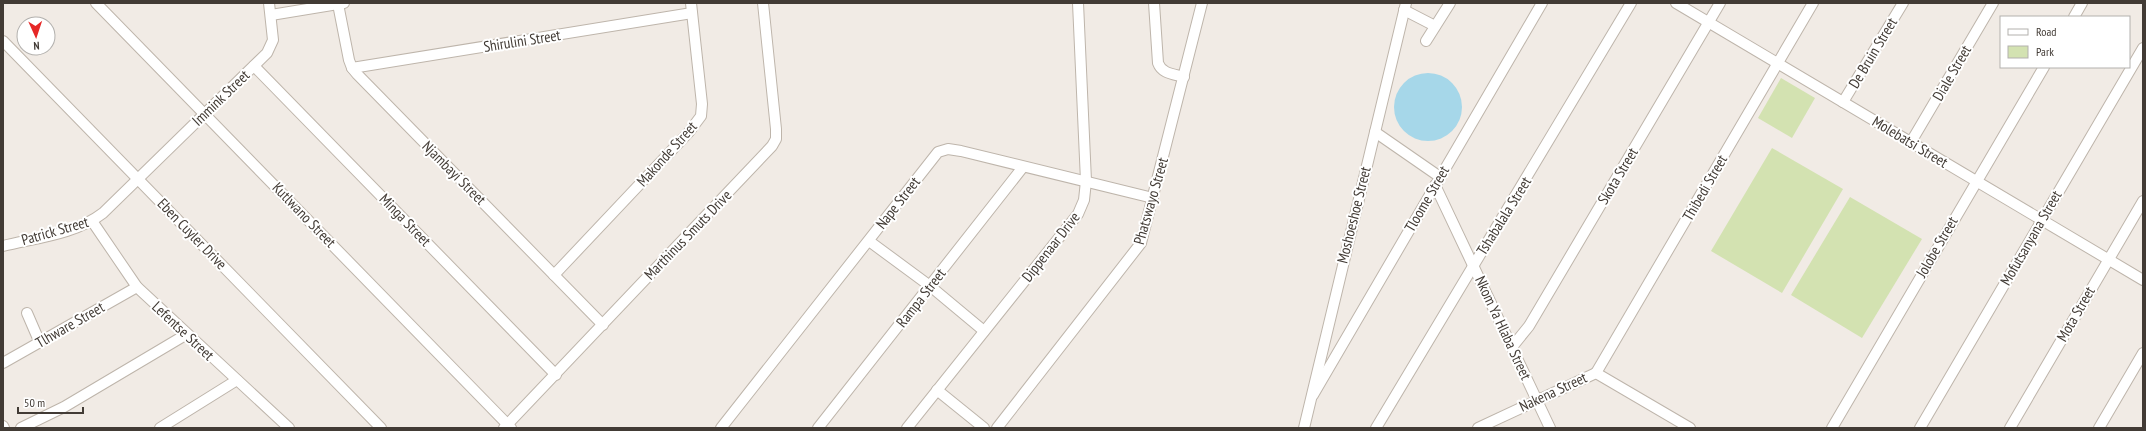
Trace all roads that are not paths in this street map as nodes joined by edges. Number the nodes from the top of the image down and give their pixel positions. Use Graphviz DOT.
graph roads {
  1 [pos="96,3"];
  2 [pos="269,3"];
  3 [pos="341,3"];
  4 [pos="763,3"];
  5 [pos="1078,3"];
  6 [pos="1154,3"];
  7 [pos="1202,3"];
  8 [pos="1450,3"];
  9 [pos="1542,3"];
  10 [pos="1631,3"];
  11 [pos="1676,3"];
  12 [pos="1720,3"];
  13 [pos="1813,3"];
  14 [pos="1902,3"];
  15 [pos="1993,3"];
  16 [pos="2082,3"];
  17 [pos="1405,6"];
  18 [pos="692,8"];
  19 [pos="272,15"];
  20 [pos="2075,16"];
  21 [pos="1709,22"];
  22 [pos="1435,26"];
  23 [pos="3,41"];
  24 [pos="1426,42"];
  25 [pos="2143,48"];
  26 [pos="1778,63"];
  27 [pos="254,66"];
  28 [pos="352,68"];
  29 [pos="2043,68"];
  30 [pos="1184,77"];
  31 [pos="1843,102"];
  32 [pos="205,113"];
  33 [pos="1375,132"];
  34 [pos="1911,142"];
  35 [pos="1023,167"];
  36 [pos="138,179"];
  37 [pos="1086,181"];
  38 [pos="1438,181"];
  39 [pos="1976,181"];
  40 [pos="1153,198"];
  41 [pos="2143,201"];
  42 [pos="2042,220"];
  43 [pos="92,221"];
  44 [pos="869,241"];
  45 [pos="3,246"];
  46 [pos="2108,259"];
  47 [pos="1473,265"];
  48 [pos="554,275"];
  49 [pos="2143,280"];
  50 [pos="930,286"];
  51 [pos="137,287"];
  52 [pos="27,314"];
  53 [pos="603,325"];
  54 [pos="984,331"];
  55 [pos="187,334"];
  56 [pos="40,343"];
  57 [pos="1512,347"];
  58 [pos="2143,353"];
  59 [pos="3,363"];
  60 [pos="1596,373"];
  61 [pos="556,375"];
  62 [pos="237,380"];
  63 [pos="938,390"];
  64 [pos="1313,395"];
  65 [pos="1536,399"];
  66 [pos="507,427"];
  67 [pos="21,428"];
  68 [pos="160,428"];
  69 [pos="288,428"];
  70 [pos="381,428"];
  71 [pos="721,428"];
  72 [pos="818,428"];
  73 [pos="907,428"];
  74 [pos="984,428"];
  75 [pos="997,428"];
  76 [pos="1304,428"];
  77 [pos="1376,428"];
  78 [pos="1478,428"];
  79 [pos="1550,428"];
  80 [pos="1690,428"];
  81 [pos="1832,428"];
  82 [pos="1920,428"];
  83 [pos="2010,428"];
  84 [pos="2100,428"];
  1 -- 32 [label="street, Kutlwano Street"];
  2 -- 19 [label="street, Immink Street"];
  3 -- 19 [label="street"];
  3 -- 28 [label="street"];
  4 -- 53 [label="street, Marthinus Smuts Drive"];
  5 -- 37 [label="street, Dippenaar Drive"];
  6 -- 30 [label="street"];
  7 -- 30 [label="street, Phatswayo Street"];
  8 -- 22 [label="street"];
  9 -- 38 [label="street, Tloome Street"];
  10 -- 47 [label="street, Tshabalala Street"];
  11 -- 21 [label="street, Molebatsi Street"];
  12 -- 21 [label="street, Skota Street"];
  13 -- 26 [label="street, Thibedi Street"];
  14 -- 31 [label="street, De Bruin Street"];
  15 -- 34 [label="street, Diale Street"];
  16 -- 20 [label="street"];
  17 -- 22 [label="street"];
  17 -- 33 [label="street, Moshoeshoe Street"];
  18 -- 28 [label="street, Shirulini Street"];
  18 -- 48 [label="street, Makonde Street"];
  19 -- 27 [label="street, Immink Street"];
  21 -- 26 [label="street, Molebatsi Street"];
  21 -- 57 [label="street, Skota Street"];
  22 -- 24 [label="street"];
  23 -- 36 [label="street, Eben Cuyler Drive"];
  25 -- 42 [label="street, Mofutsanyana Street"];
  26 -- 31 [label="street, Molebatsi Street"];
  26 -- 60 [label="street, Thibedi Street"];
  27 -- 32 [label="street, Immink Street"];
  27 -- 61 [label="street, Minga Street"];
  28 -- 48 [label="street, Njambayi Street"];
  29 -- 39 [label="street, Jolobe Street"];
  30 -- 40 [label="street, Phatswayo Street"];
  31 -- 34 [label="street, Molebatsi Street"];
  32 -- 36 [label="street, Immink Street"];
  32 -- 66 [label="street, Kutlwano Street"];
  33 -- 38 [label="street, Nkom Ya Hlaba Street"];
  33 -- 64 [label="street, Moshoeshoe Street"];
  34 -- 39 [label="street, Molebatsi Street"];
  35 -- 37 [label="street, Nape Street"];
  35 -- 44 [label="street, Nape Street"];
  35 -- 50 [label="street, Rampa Street"];
  36 -- 43 [label="street, Patrick Street"];
  36 -- 70 [label="street, Eben Cuyler Drive"];
  37 -- 40 [label="street, Nape Street"];
  37 -- 54 [label="street, Dippenaar Drive"];
  38 -- 47 [label="street, Nkom Ya Hlaba Street"];
  38 -- 64 [label="street, Tloome Street"];
  39 -- 42 [label="street, Molebatsi Street"];
  39 -- 81 [label="street, Jolobe Street"];
  40 -- 75 [label="street, Phatswayo Street"];
  41 -- 46 [label="street, Mota Street"];
  42 -- 46 [label="street, Molebatsi Street"];
  42 -- 82 [label="street, Mofutsanyana Street"];
  43 -- 45 [label="street, Patrick Street"];
  43 -- 51 [label="street, Lefentse Street"];
  44 -- 50 [label="street"];
  44 -- 71 [label="street, Nape Street"];
  46 -- 49 [label="street, Molebatsi Street"];
  46 -- 83 [label="street, Mota Street"];
  47 -- 57 [label="street, Nkom Ya Hlaba Street"];
  47 -- 77 [label="street, Tshabalala Street"];
  48 -- 53 [label="street, Njambayi Street"];
  50 -- 54 [label="street"];
  50 -- 72 [label="street, Rampa Street"];
  51 -- 55 [label="street, Lefentse Street"];
  51 -- 56 [label="street, Tlhware Street"];
  52 -- 56 [label="street"];
  53 -- 61 [label="street, Marthinus Smuts Drive"];
  54 -- 63 [label="street, Dippenaar Drive"];
  55 -- 62 [label="street, Lefentse Street"];
  55 -- 67 [label="street"];
  56 -- 59 [label="street, Tlhware Street"];
  57 -- 65 [label="street, Nkom Ya Hlaba Street"];
  58 -- 84 [label="street"];
  60 -- 65 [label="street, Nakena Street"];
  60 -- 80 [label="street, Nakena Street"];
  61 -- 66 [label="street, Marthinus Smuts Drive"];
  62 -- 68 [label="street"];
  62 -- 69 [label="street, Lefentse Street"];
  63 -- 73 [label="street, Dippenaar Drive"];
  63 -- 74 [label="street"];
  64 -- 76 [label="street, Moshoeshoe Street"];
  65 -- 78 [label="street, Nakena Street"];
  65 -- 79 [label="street, Nkom Ya Hlaba Street"];
}
